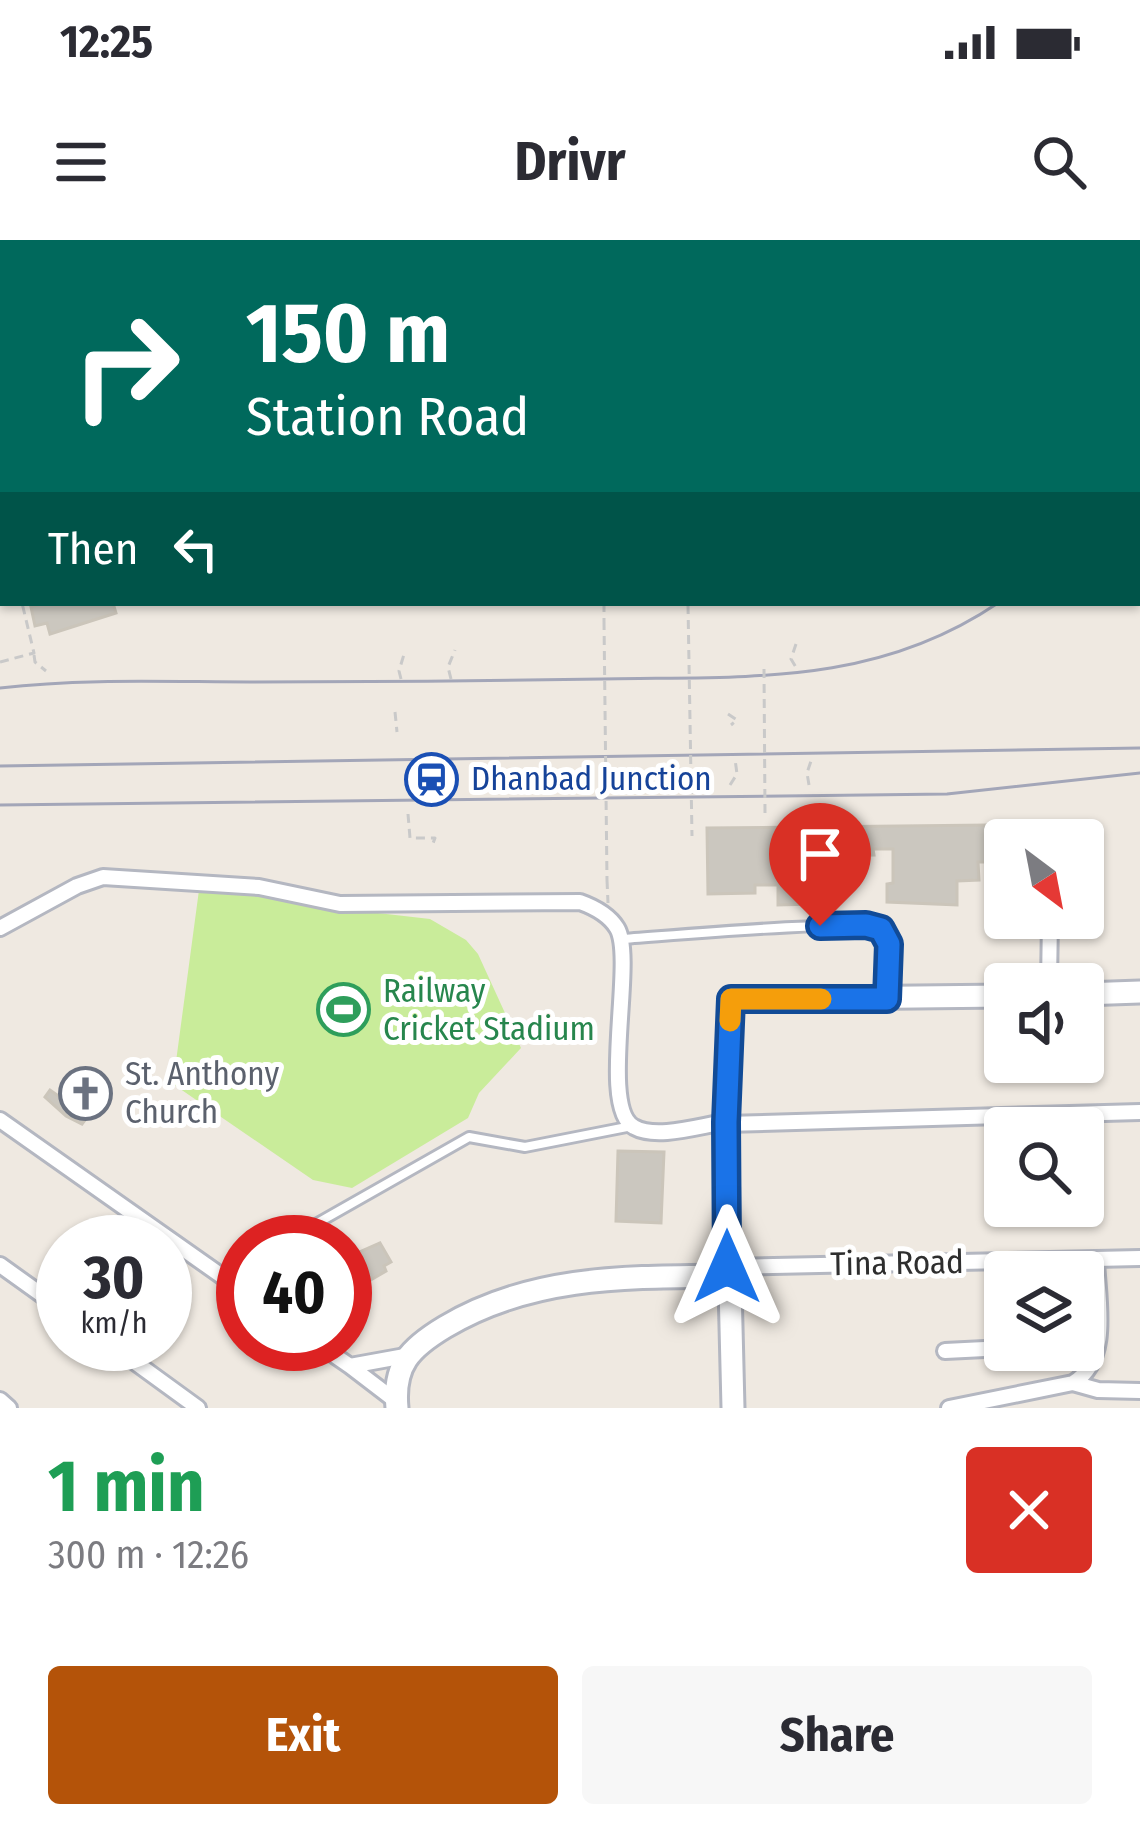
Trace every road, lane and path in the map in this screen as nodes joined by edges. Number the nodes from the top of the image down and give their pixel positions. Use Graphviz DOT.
graph roads {
  1 [pos="23,606"];
  2 [pos="604,606"];
  3 [pos="687,606"];
  4 [pos="796,644"];
  5 [pos="454,650"];
  6 [pos="405,651"];
  7 [pos="34,653"];
  8 [pos="0,662"];
  9 [pos="797,669"];
  10 [pos="764,670"];
  11 [pos="46,671"];
  12 [pos="401,679"];
  13 [pos="451,679"];
  14 [pos="395,712"];
  15 [pos="728,714"];
  16 [pos="731,725"];
  17 [pos="397,732"];
  18 [pos="812,758"];
  19 [pos="735,759"];
  20 [pos="808,784"];
  21 [pos="730,785"];
  22 [pos="765,813"];
  23 [pos="408,814"];
  24 [pos="692,836"];
  25 [pos="432,846"];
  26 [pos="608,908"];
  27 [pos="0,928"];
  28 [pos="621,939"];
  29 [pos="1140,992"];
  30 [pos="1104,993"];
  31 [pos="984,997"];
  32 [pos="887,999"];
  33 [pos="1140,1112"];
  34 [pos="0,1120"];
  35 [pos="726,1123"];
  36 [pos="632,1126"];
  37 [pos="332,1215"];
  38 [pos="1104,1258"];
  39 [pos="1140,1258"];
  40 [pos="984,1262"];
  41 [pos="0,1265"];
  42 [pos="727,1271"];
  43 [pos="216,1272"];
  44 [pos="36,1291"];
  45 [pos="984,1349"];
  46 [pos="945,1351"];
  47 [pos="406,1356"];
  48 [pos="372,1362"];
  49 [pos="147,1371"];
  50 [pos="356,1371"];
  51 [pos="1086,1371"];
  52 [pos="1073,1383"];
  53 [pos="1140,1391"];
  54 [pos="0,1400"];
  55 [pos="397,1405"];
  56 [pos="9,1408"];
  57 [pos="198,1408"];
  58 [pos="733,1408"];
  59 [pos="949,1408"];
  1 -- 7 [label="path"];
  2 -- 26 [label="path, bridge"];
  3 -- 24 [label="path, bridge"];
  4 -- 9 [label="path"];
  5 -- 13 [label="path"];
  6 -- 12 [label="path"];
  7 -- 8 [label="path"];
  7 -- 11 [label="path"];
  10 -- 22 [label="path, bridge"];
  14 -- 17 [label="path"];
  15 -- 16 [label="path"];
  18 -- 20 [label="path"];
  19 -- 21 [label="path"];
  23 -- 25 [label="path"];
  27 -- 28 [label="street"];
  28 -- 32 [label="lane"];
  28 -- 36 [label="street"];
  29 -- 30 [label="street"];
  31 -- 32 [label="street"];
  32 -- 35 [label="street"];
  33 -- 35 [label="street"];
  34 -- 43 [label="street"];
  35 -- 36 [label="street"];
  35 -- 42 [label="street"];
  36 -- 37 [label="lane"];
  38 -- 39 [label="street, Tina Road"];
  40 -- 42 [label="street, Tina Road"];
  41 -- 44 [label="street"];
  42 -- 47 [label="street"];
  42 -- 58 [label="street"];
  45 -- 46 [label="street"];
  47 -- 48 [label="street"];
  47 -- 55 [label="street"];
  49 -- 57 [label="street"];
  50 -- 55 [label="street"];
  51 -- 52 [label="street"];
  52 -- 53 [label="street"];
  52 -- 59 [label="street"];
  54 -- 56 [label="street"];
}
